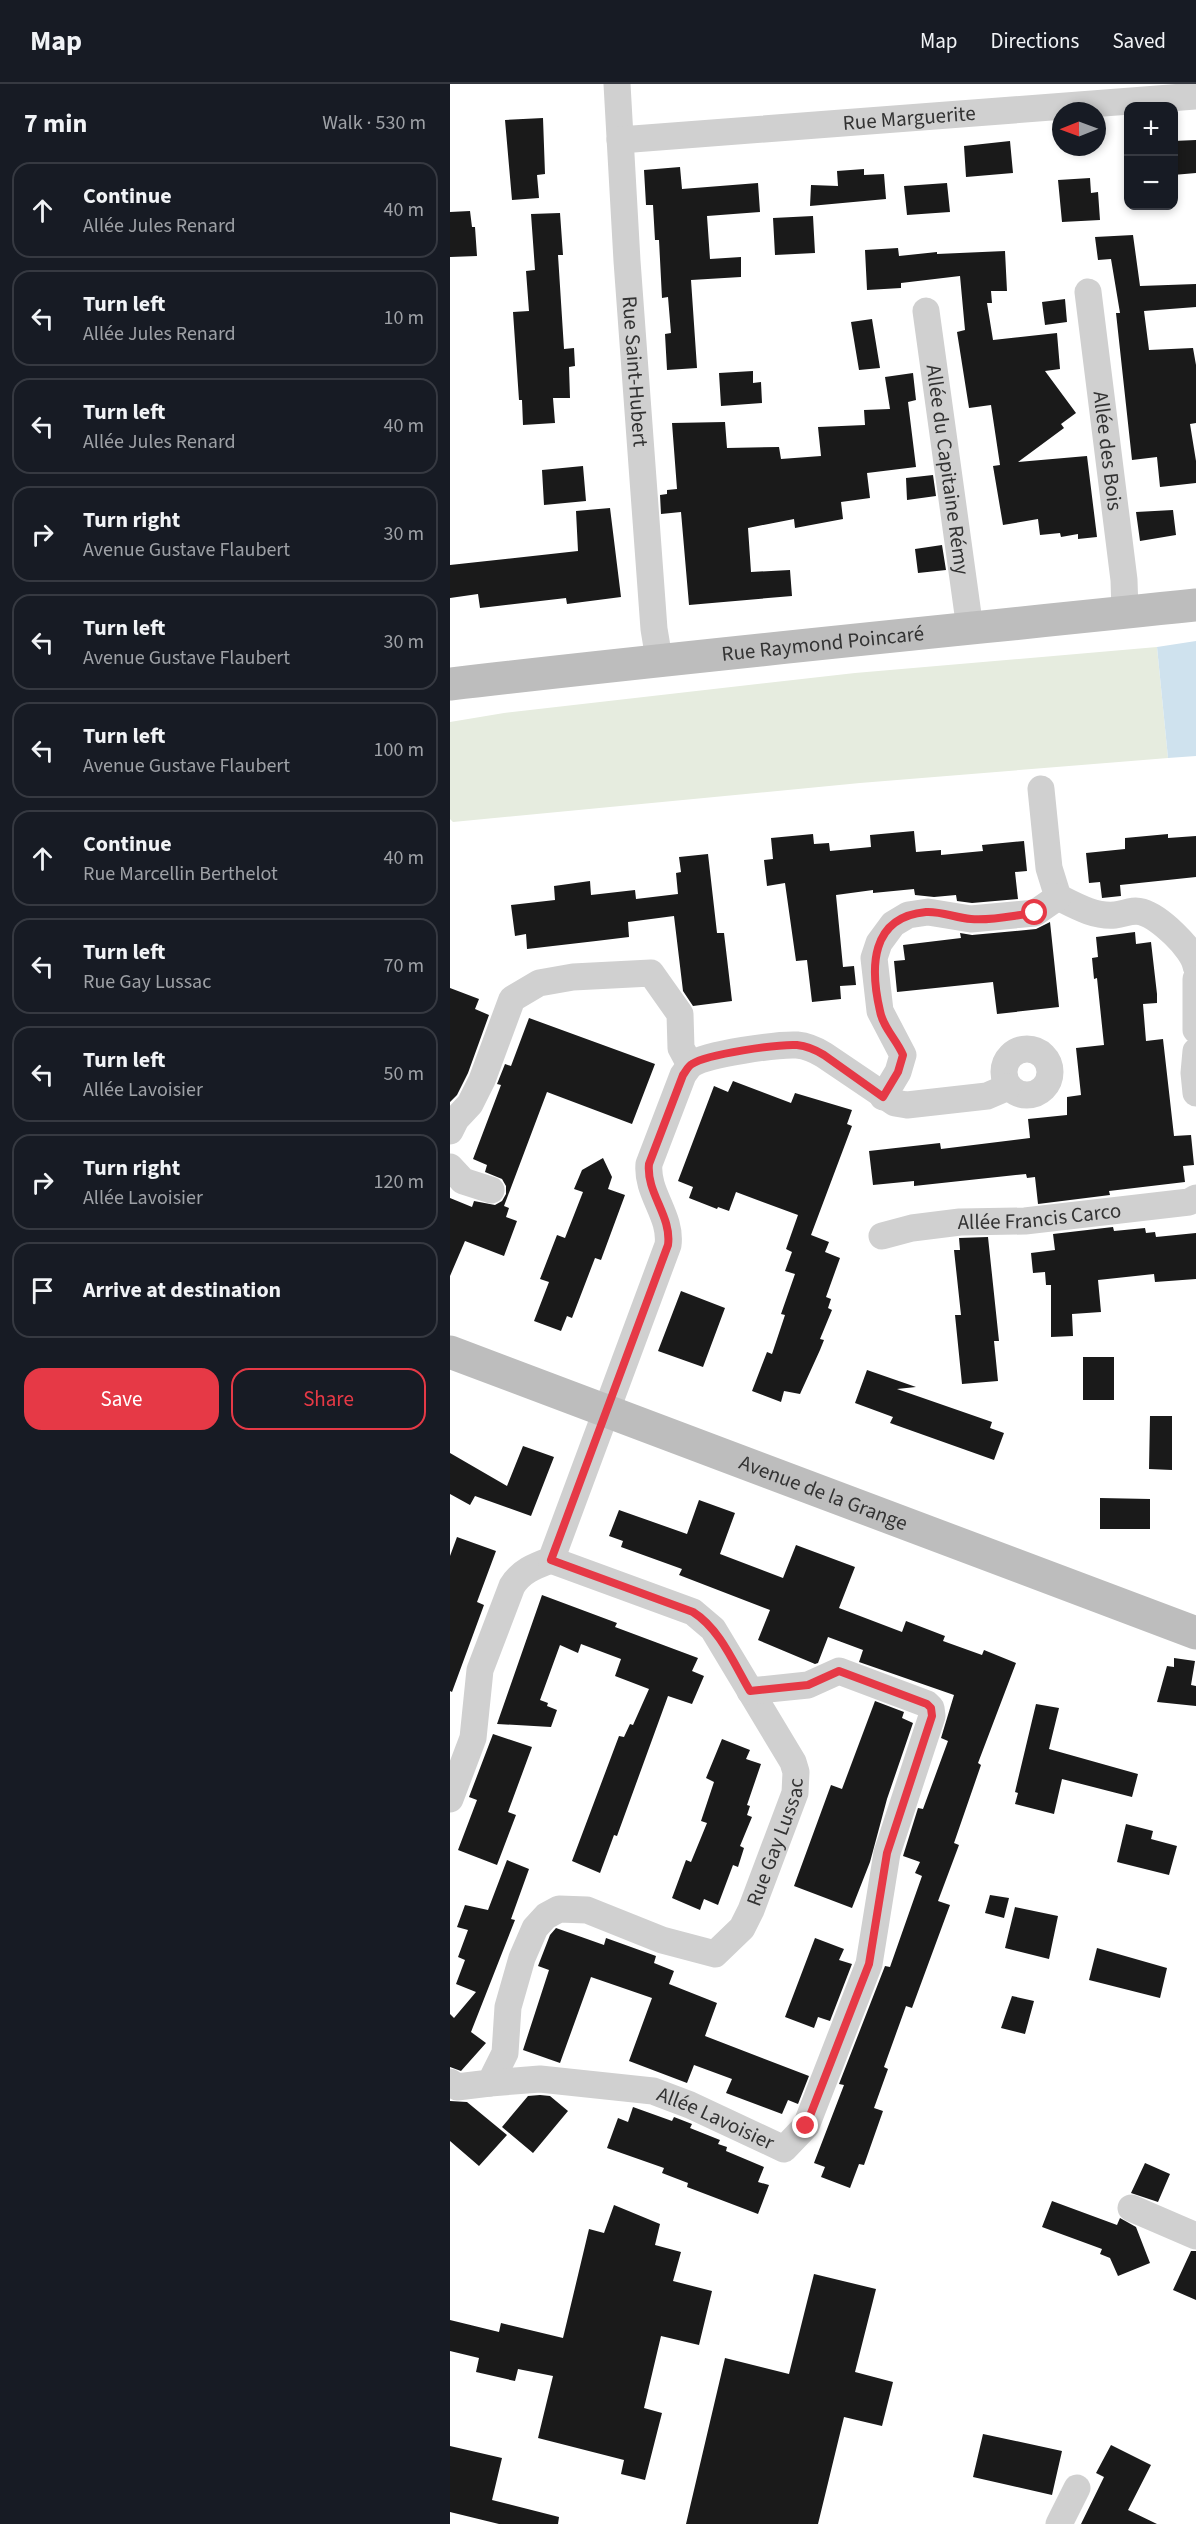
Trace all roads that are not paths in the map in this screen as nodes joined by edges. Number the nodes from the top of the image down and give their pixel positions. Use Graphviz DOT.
graph roads {
  1 [pos="617,84"];
  2 [pos="1196,96"];
  3 [pos="620,140"];
  4 [pos="1088,292"];
  5 [pos="926,311"];
  6 [pos="1196,605"];
  7 [pos="1125,612"];
  8 [pos="970,629"];
  9 [pos="659,659"];
  10 [pos="450,684"];
  11 [pos="1041,789"];
  12 [pos="1059,897"];
  13 [pos="1196,966"];
  14 [pos="1196,979"];
  15 [pos="1196,1030"];
  16 [pos="1196,1051"];
  17 [pos="690,1065"];
  18 [pos="1008,1087"];
  19 [pos="1196,1093"];
  20 [pos="883,1097"];
  21 [pos="450,1131"];
  22 [pos="450,1167"];
  23 [pos="491,1190"];
  24 [pos="1196,1198"];
  25 [pos="882,1236"];
  26 [pos="450,1352"];
  27 [pos="607,1411"];
  28 [pos="551,1560"];
  29 [pos="1196,1633"];
  30 [pos="750,1691"];
  31 [pos="450,1799"];
  32 [pos="450,2082"];
  33 [pos="490,2083"];
  34 [pos="1131,2208"];
  35 [pos="1196,2235"];
  36 [pos="1077,2488"];
  37 [pos="1059,2524"];
  1 -- 3 [label="street, Rue Saint-Hubert"];
  2 -- 3 [label="street, Rue Marguerite"];
  3 -- 9 [label="street, Rue Saint-Hubert"];
  4 -- 7 [label="street, Allée des Bois"];
  5 -- 8 [label="street, Allée du Capitaine Rémy"];
  6 -- 7 [label="street, Rue Raymond Poincaré"];
  7 -- 8 [label="street, Rue Raymond Poincaré"];
  8 -- 9 [label="street, Rue Raymond Poincaré"];
  9 -- 10 [label="street, Rue Raymond Poincaré"];
  11 -- 12 [label="street"];
  12 -- 13 [label="street"];
  12 -- 20 [label="street"];
  14 -- 15 [label="street"];
  16 -- 19 [label="street"];
  17 -- 20 [label="street"];
  17 -- 21 [label="street"];
  17 -- 27 [label="street"];
  18 -- 20 [label="street"];
  22 -- 23 [label="street"];
  24 -- 25 [label="street, Allée Francis Carco"];
  26 -- 27 [label="street, Avenue de la Grange"];
  27 -- 28 [label="street"];
  27 -- 29 [label="street, Avenue de la Grange"];
  28 -- 30 [label="street, Rue Gay Lussac"];
  28 -- 31 [label="street"];
  30 -- 33 [label="street, Rue Gay Lussac"];
  30 -- 33 [label="street, Allée Lavoisier"];
  32 -- 33 [label="street"];
  34 -- 35 [label="street"];
  36 -- 37 [label="street"];
}
